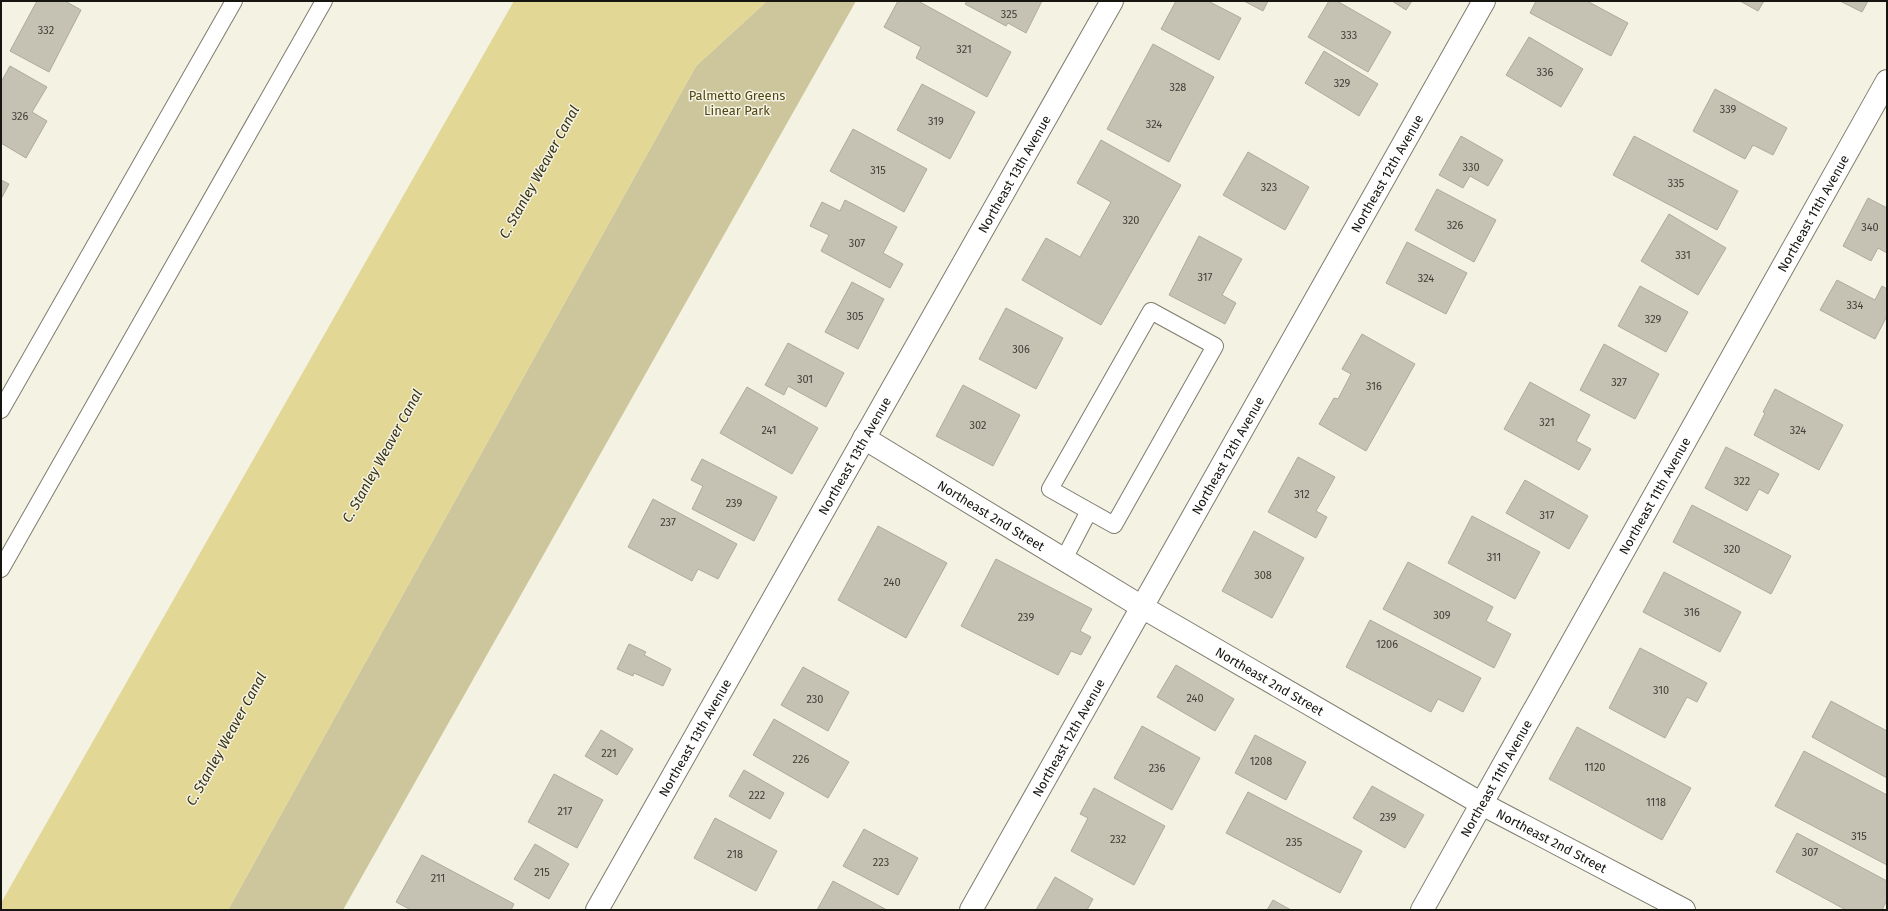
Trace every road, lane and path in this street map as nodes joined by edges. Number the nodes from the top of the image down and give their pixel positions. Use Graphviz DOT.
graph roads {
  1 [pos="234,1"];
  2 [pos="324,1"];
  3 [pos="1112,1"];
  4 [pos="1484,1"];
  5 [pos="1887,82"];
  6 [pos="1,410"];
  7 [pos="864,438"];
  8 [pos="1089,511"];
  9 [pos="1064,559"];
  10 [pos="1,569"];
  11 [pos="1142,607"];
  12 [pos="1482,804"];
  13 [pos="597,910"];
  14 [pos="971,910"];
  15 [pos="1422,910"];
  16 [pos="1684,910"];
  1 -- 6 [label="lane"];
  2 -- 10 [label="lane"];
  3 -- 7 [label="street, Northeast 13th Avenue"];
  4 -- 11 [label="street, Northeast 12th Avenue"];
  5 -- 12 [label="street, Northeast 11th Avenue"];
  7 -- 9 [label="street, Northeast 2nd Street"];
  7 -- 13 [label="street, Northeast 13th Avenue"];
  8 -- 8 [label="lane"];
  8 -- 9 [label="lane"];
  9 -- 11 [label="street, Northeast 2nd Street"];
  11 -- 12 [label="street, Northeast 2nd Street"];
  11 -- 14 [label="street, Northeast 12th Avenue"];
  12 -- 15 [label="street, Northeast 11th Avenue"];
  12 -- 16 [label="street, Northeast 2nd Street"];
}
